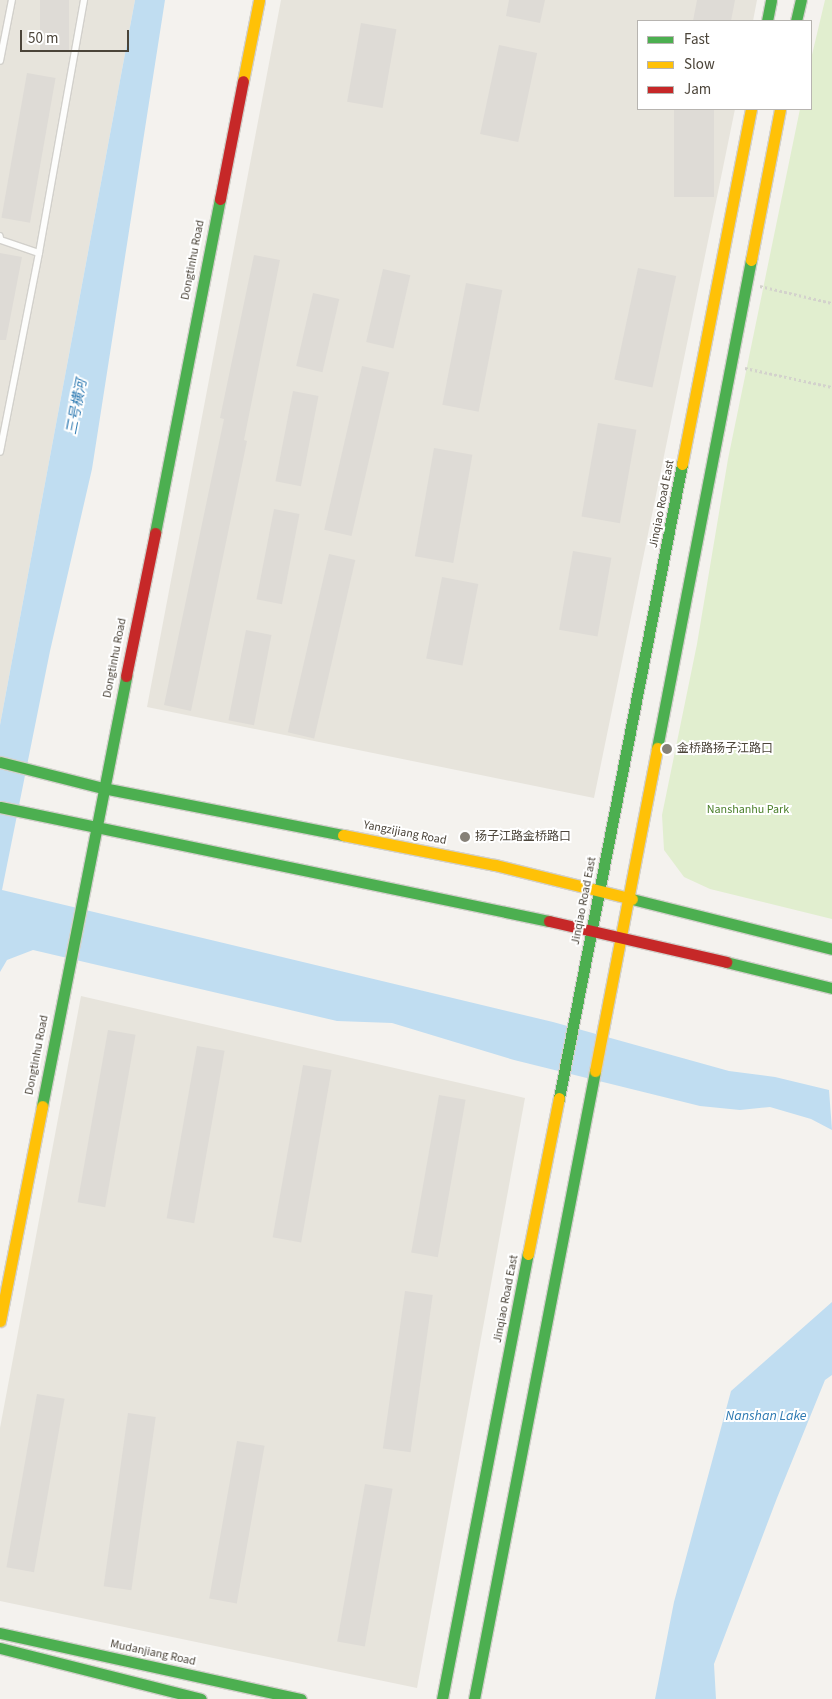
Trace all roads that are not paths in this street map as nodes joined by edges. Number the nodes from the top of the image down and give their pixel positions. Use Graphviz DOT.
graph roads {
  1 [pos="12,0"];
  2 [pos="84,0"];
  3 [pos="258,0"];
  4 [pos="771,0"];
  5 [pos="800,0"];
  6 [pos="767,20"];
  7 [pos="796,20"];
  8 [pos="0,61"];
  9 [pos="751,110"];
  10 [pos="780,110"];
  11 [pos="0,236"];
  12 [pos="38,253"];
  13 [pos="0,452"];
  14 [pos="0,762"];
  15 [pos="103,788"];
  16 [pos="0,808"];
  17 [pos="95,828"];
  18 [pos="599,892"];
  19 [pos="628,900"];
  20 [pos="592,930"];
  21 [pos="621,937"];
  22 [pos="832,949"];
  23 [pos="832,988"];
  24 [pos="0,1321"];
  25 [pos="0,1633"];
  26 [pos="0,1648"];
  27 [pos="201,1699"];
  28 [pos="301,1699"];
  29 [pos="442,1699"];
  30 [pos="474,1699"];
  1 -- 8 [label="lane"];
  2 -- 12 [label="lane"];
  3 -- 15 [label="street, Dongtinhu Road"];
  4 -- 6 [label="street"];
  5 -- 7 [label="street"];
  9 -- 18 [label="street, Jinqiao Road East"];
  10 -- 19 [label="street"];
  11 -- 12 [label="lane"];
  12 -- 13 [label="lane"];
  14 -- 15 [label="street, Yangzijiang Road"];
  15 -- 17 [label="street, Dongtinhu Road"];
  15 -- 18 [label="street, Yangzijiang Road"];
  16 -- 17 [label="street"];
  17 -- 20 [label="street"];
  17 -- 24 [label="street, Dongtinhu Road"];
  18 -- 19 [label="street, Yangzijiang Road"];
  18 -- 20 [label="street, Jinqiao Road East"];
  19 -- 21 [label="street"];
  19 -- 22 [label="street, Yangzijiang Road"];
  20 -- 21 [label="street"];
  20 -- 29 [label="street, Jinqiao Road East"];
  21 -- 23 [label="street"];
  21 -- 30 [label="street"];
  25 -- 28 [label="street, Mudanjiang Road"];
  26 -- 27 [label="street"];
}
